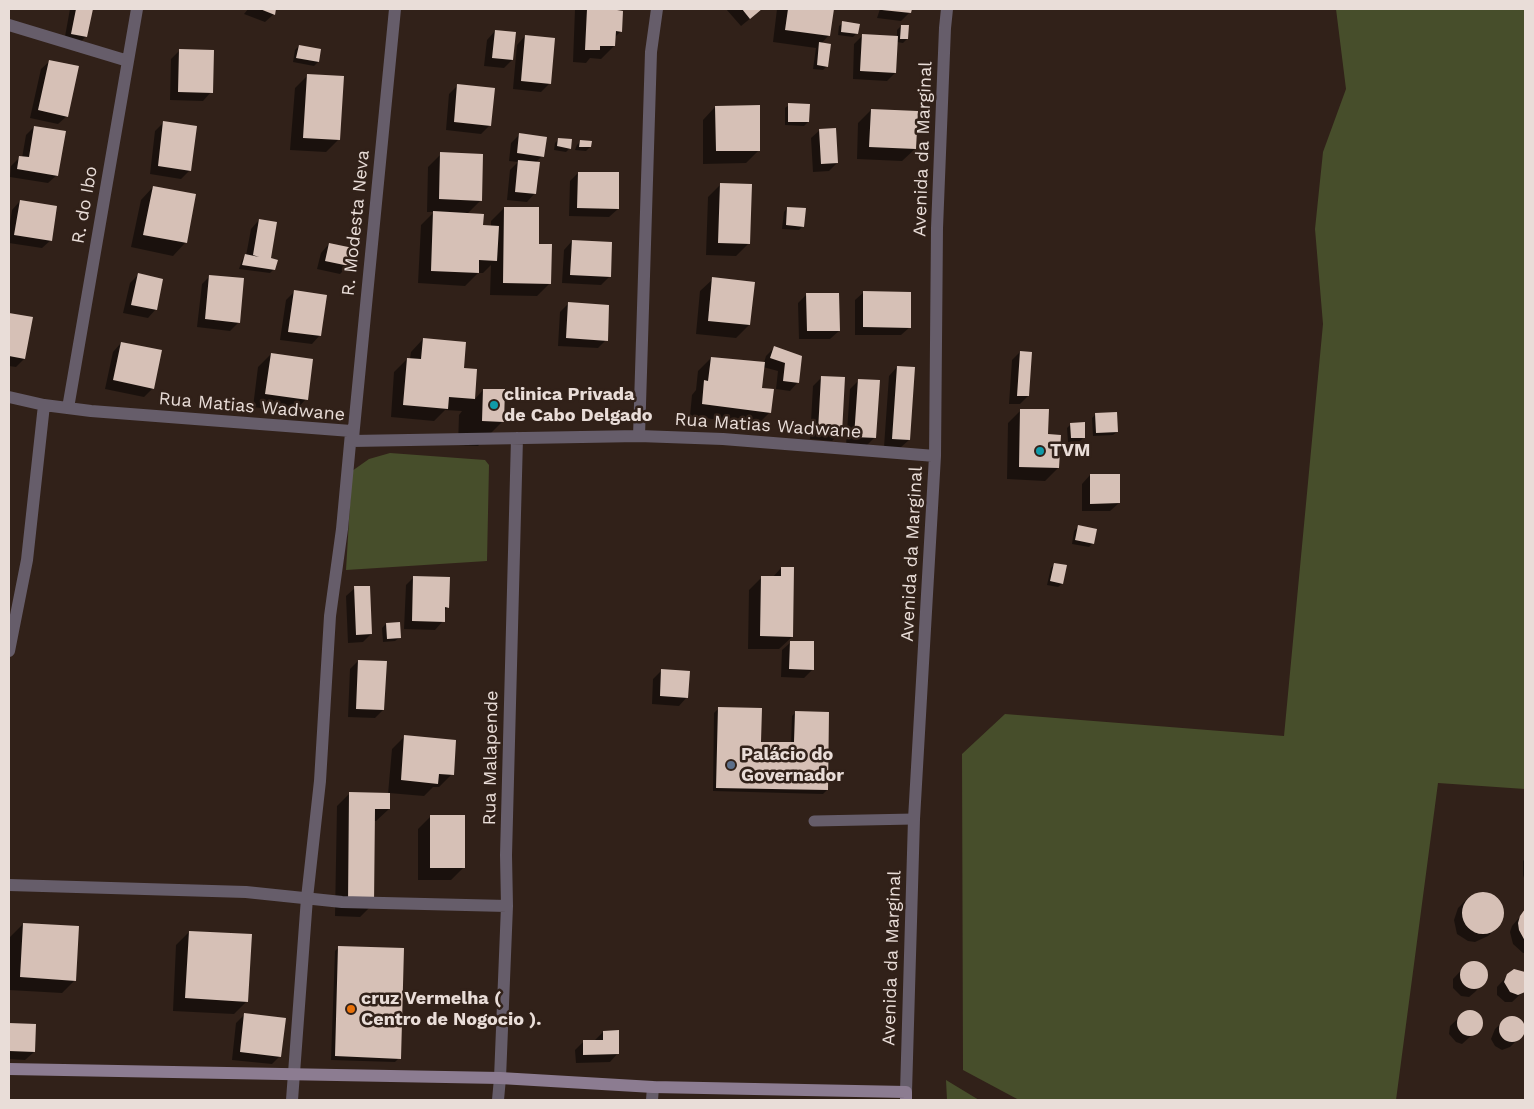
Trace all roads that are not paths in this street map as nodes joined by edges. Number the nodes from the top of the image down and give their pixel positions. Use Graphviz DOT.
graph roads {
  1 [pos="137,9"];
  2 [pos="396,9"];
  3 [pos="657,9"];
  4 [pos="947,9"];
  5 [pos="9,25"];
  6 [pos="128,61"];
  7 [pos="9,397"];
  8 [pos="44,405"];
  9 [pos="68,408"];
  10 [pos="352,436"];
  11 [pos="639,436"];
  12 [pos="517,438"];
  13 [pos="936,456"];
  14 [pos="9,651"];
  15 [pos="914,819"];
  16 [pos="814,821"];
  17 [pos="9,885"];
  18 [pos="307,898"];
  19 [pos="507,906"];
  20 [pos="9,1069"];
  21 [pos="295,1074"];
  22 [pos="500,1078"];
  23 [pos="653,1087"];
  24 [pos="906,1096"];
  25 [pos="292,1100"];
  26 [pos="498,1100"];
  27 [pos="652,1100"];
  1 -- 6 [label="street, R. do Ibo"];
  2 -- 10 [label="street, R. Modesta Neva"];
  3 -- 11 [label="street"];
  4 -- 13 [label="street, Avenida da Marginal"];
  5 -- 6 [label="street"];
  6 -- 9 [label="street, R. do Ibo"];
  7 -- 8 [label="street, Rua Matias Wadwane"];
  8 -- 9 [label="street, Rua Matias Wadwane"];
  8 -- 14 [label="street"];
  9 -- 10 [label="street, Rua Matias Wadwane"];
  10 -- 12 [label="street, Rua Matias Wadwane"];
  10 -- 18 [label="street, R. Modesta Neva"];
  11 -- 12 [label="street, Rua Matias Wadwane"];
  11 -- 13 [label="street, Rua Matias Wadwane"];
  12 -- 19 [label="street, Rua Malapende"];
  13 -- 15 [label="street, Avenida da Marginal"];
  15 -- 16 [label="lane"];
  15 -- 24 [label="street, Avenida da Marginal"];
  17 -- 18 [label="street"];
  18 -- 19 [label="street"];
  18 -- 21 [label="street, R. Modesta Neva"];
  19 -- 22 [label="street, Rua Malapende"];
  20 -- 21 [label="street"];
  21 -- 22 [label="street"];
  21 -- 25 [label="street, R. Modesta Neva"];
  22 -- 23 [label="street"];
  22 -- 26 [label="street, Rua Malapende"];
  23 -- 24 [label="street"];
  23 -- 27 [label="street"];
}
